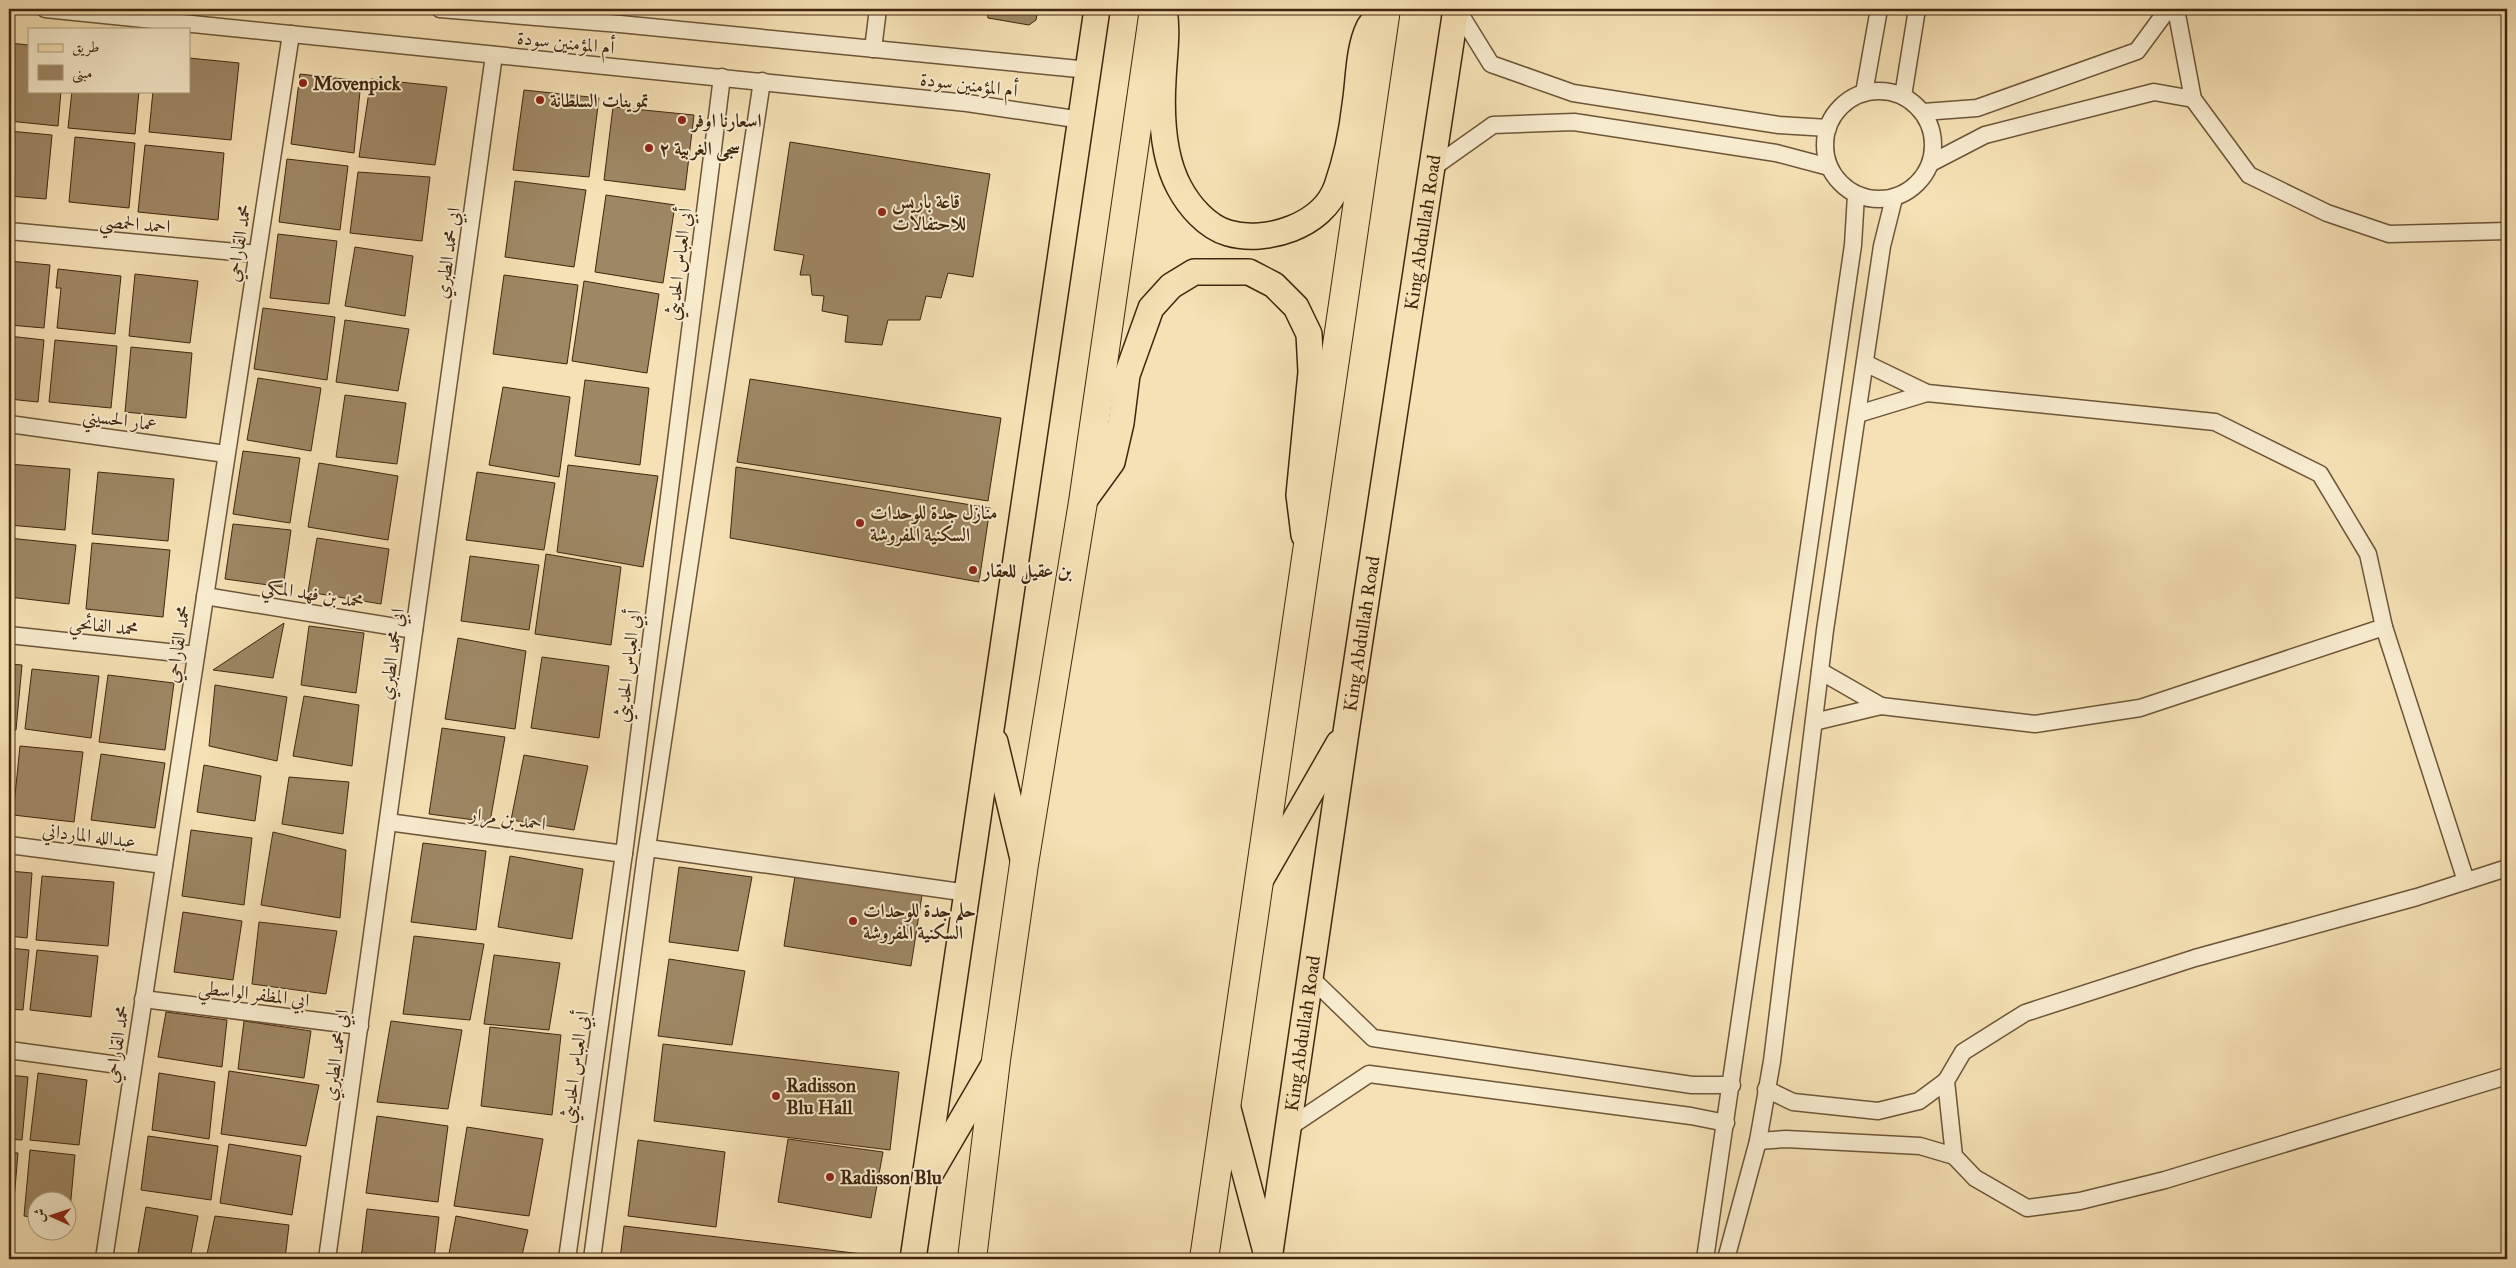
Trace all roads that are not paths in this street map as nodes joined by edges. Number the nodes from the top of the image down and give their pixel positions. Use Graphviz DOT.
graph roads {
  1 [pos="45,9"];
  2 [pos="440,9"];
  3 [pos="878,9"];
  4 [pos="1098,9"];
  5 [pos="1154,9"];
  6 [pos="1164,9"];
  7 [pos="1384,9"];
  8 [pos="1456,9"];
  9 [pos="1879,9"];
  10 [pos="1917,9"];
  11 [pos="2168,9"];
  12 [pos="2176,9"];
  13 [pos="290,34"];
  14 [pos="873,49"];
  15 [pos="494,55"];
  16 [pos="1089,70"];
  17 [pos="722,77"];
  18 [pos="762,81"];
  19 [pos="1864,93"];
  20 [pos="1903,96"];
  21 [pos="2193,99"];
  22 [pos="1923,112"];
  23 [pos="1082,120"];
  24 [pos="1828,128"];
  25 [pos="1931,163"];
  26 [pos="1829,166"];
  27 [pos="1432,169"];
  28 [pos="1856,195"];
  29 [pos="1894,198"];
  30 [pos="2507,231"];
  31 [pos="9,232"];
  32 [pos="257,254"];
  33 [pos="1865,363"];
  34 [pos="1927,393"];
  35 [pos="1858,414"];
  36 [pos="9,424"];
  37 [pos="226,454"];
  38 [pos="1083,502"];
  39 [pos="1306,553"];
  40 [pos="205,596"];
  41 [pos="2384,627"];
  42 [pos="414,630"];
  43 [pos="9,635"];
  44 [pos="196,655"];
  45 [pos="1820,671"];
  46 [pos="1881,706"];
  47 [pos="1814,722"];
  48 [pos="992,730"];
  49 [pos="1346,732"];
  50 [pos="388,822"];
  51 [pos="9,845"];
  52 [pos="648,848"];
  53 [pos="624,854"];
  54 [pos="1024,864"];
  55 [pos="164,865"];
  56 [pos="2507,868"];
  57 [pos="2466,881"];
  58 [pos="1258,884"];
  59 [pos="968,893"];
  60 [pos="1310,977"];
  61 [pos="143,1000"];
  62 [pos="360,1026"];
  63 [pos="9,1050"];
  64 [pos="996,1060"];
  65 [pos="133,1067"];
  66 [pos="2507,1076"];
  67 [pos="1946,1081"];
  68 [pos="1732,1085"];
  69 [pos="1766,1089"];
  70 [pos="1226,1104"];
  71 [pos="1726,1123"];
  72 [pos="1288,1128"];
  73 [pos="1758,1141"];
  74 [pos="1954,1156"];
  75 [pos="925,1183"];
  76 [pos="104,1259"];
  77 [pos="327,1259"];
  78 [pos="567,1259"];
  79 [pos="592,1259"];
  80 [pos="914,1259"];
  81 [pos="972,1259"];
  82 [pos="1204,1259"];
  83 [pos="1268,1259"];
  84 [pos="1706,1259"];
  85 [pos="1726,1259"];
  1 -- 13 [label="street, أم المؤمنين سودة"];
  2 -- 14 [label="street, أم المؤمنين سودة"];
  3 -- 14 [label="street"];
  4 -- 16 [label="main road"];
  5 -- 38 [label="highway"];
  6 -- 7 [label="main road"];
  7 -- 39 [label="highway"];
  8 -- 24 [label="street"];
  8 -- 27 [label="main road, King Abdullah Road"];
  9 -- 19 [label="street"];
  10 -- 20 [label="street"];
  11 -- 22 [label="street"];
  12 -- 21 [label="street"];
  13 -- 15 [label="street, أم المؤمنين سودة"];
  13 -- 32 [label="street, محمد القاراحي"];
  14 -- 16 [label="street, أم المؤمنين سودة"];
  15 -- 17 [label="street, أم المؤمنين سودة"];
  15 -- 42 [label="street, ابي محمد الطبري"];
  16 -- 23 [label="main road"];
  17 -- 18 [label="street, أم المؤمنين سودة"];
  17 -- 53 [label="street, أبي العباس الحديثي"];
  18 -- 23 [label="street, أم المؤمنين سودة"];
  18 -- 52 [label="street"];
  19 -- 20 [label="street"];
  19 -- 24 [label="street"];
  20 -- 22 [label="street"];
  21 -- 25 [label="street"];
  21 -- 30 [label="street"];
  22 -- 25 [label="street"];
  23 -- 48 [label="main road"];
  24 -- 26 [label="street"];
  25 -- 29 [label="street"];
  26 -- 27 [label="street"];
  26 -- 28 [label="street"];
  27 -- 49 [label="main road, King Abdullah Road"];
  28 -- 29 [label="street"];
  28 -- 68 [label="street"];
  29 -- 33 [label="street"];
  31 -- 32 [label="street, احمد الحمصي"];
  32 -- 37 [label="street, محمد القاراحي"];
  33 -- 34 [label="street"];
  33 -- 35 [label="street"];
  34 -- 35 [label="street"];
  34 -- 41 [label="street"];
  35 -- 45 [label="street"];
  36 -- 37 [label="street, عمار الحسيني"];
  37 -- 40 [label="street, محمد القاراحي"];
  38 -- 39 [label="main road"];
  38 -- 54 [label="highway"];
  39 -- 58 [label="highway"];
  40 -- 42 [label="street, محمد بن فهد المكي"];
  40 -- 44 [label="street, محمد القاراحي"];
  41 -- 46 [label="street"];
  41 -- 57 [label="street"];
  42 -- 50 [label="street, ابي محمد الطبري"];
  43 -- 44 [label="street, محمد الفائحي"];
  44 -- 55 [label="street, محمد القاراحي"];
  45 -- 46 [label="street"];
  45 -- 47 [label="street"];
  46 -- 47 [label="street"];
  47 -- 69 [label="street"];
  48 -- 54 [label="main road"];
  48 -- 59 [label="main road"];
  49 -- 58 [label="main road"];
  49 -- 60 [label="main road, King Abdullah Road"];
  50 -- 53 [label="street, احمد بن مرار"];
  50 -- 62 [label="street, ابي محمد الطبري"];
  51 -- 55 [label="street, عبدالله المارداني"];
  52 -- 59 [label="street"];
  52 -- 79 [label="street"];
  53 -- 78 [label="street, أبي العباس الحديثي"];
  54 -- 64 [label="highway"];
  55 -- 61 [label="street, محمد القاراحي"];
  56 -- 57 [label="street"];
  57 -- 67 [label="street"];
  58 -- 70 [label="highway"];
  59 -- 75 [label="main road"];
  60 -- 68 [label="street"];
  60 -- 72 [label="main road, King Abdullah Road"];
  61 -- 62 [label="street, ابي المظفر الواسطي"];
  61 -- 65 [label="street, محمد القاراحي"];
  62 -- 77 [label="street, ابي محمد الطبري"];
  63 -- 65 [label="street"];
  64 -- 75 [label="main road"];
  64 -- 81 [label="highway"];
  65 -- 76 [label="street, محمد القاراحي"];
  66 -- 74 [label="street"];
  67 -- 69 [label="street"];
  67 -- 74 [label="street"];
  68 -- 71 [label="street"];
  69 -- 73 [label="street"];
  70 -- 82 [label="highway"];
  70 -- 83 [label="main road"];
  71 -- 72 [label="street"];
  71 -- 84 [label="street"];
  72 -- 83 [label="main road, King Abdullah Road"];
  73 -- 74 [label="street"];
  73 -- 85 [label="street"];
  75 -- 80 [label="main road"];
}
